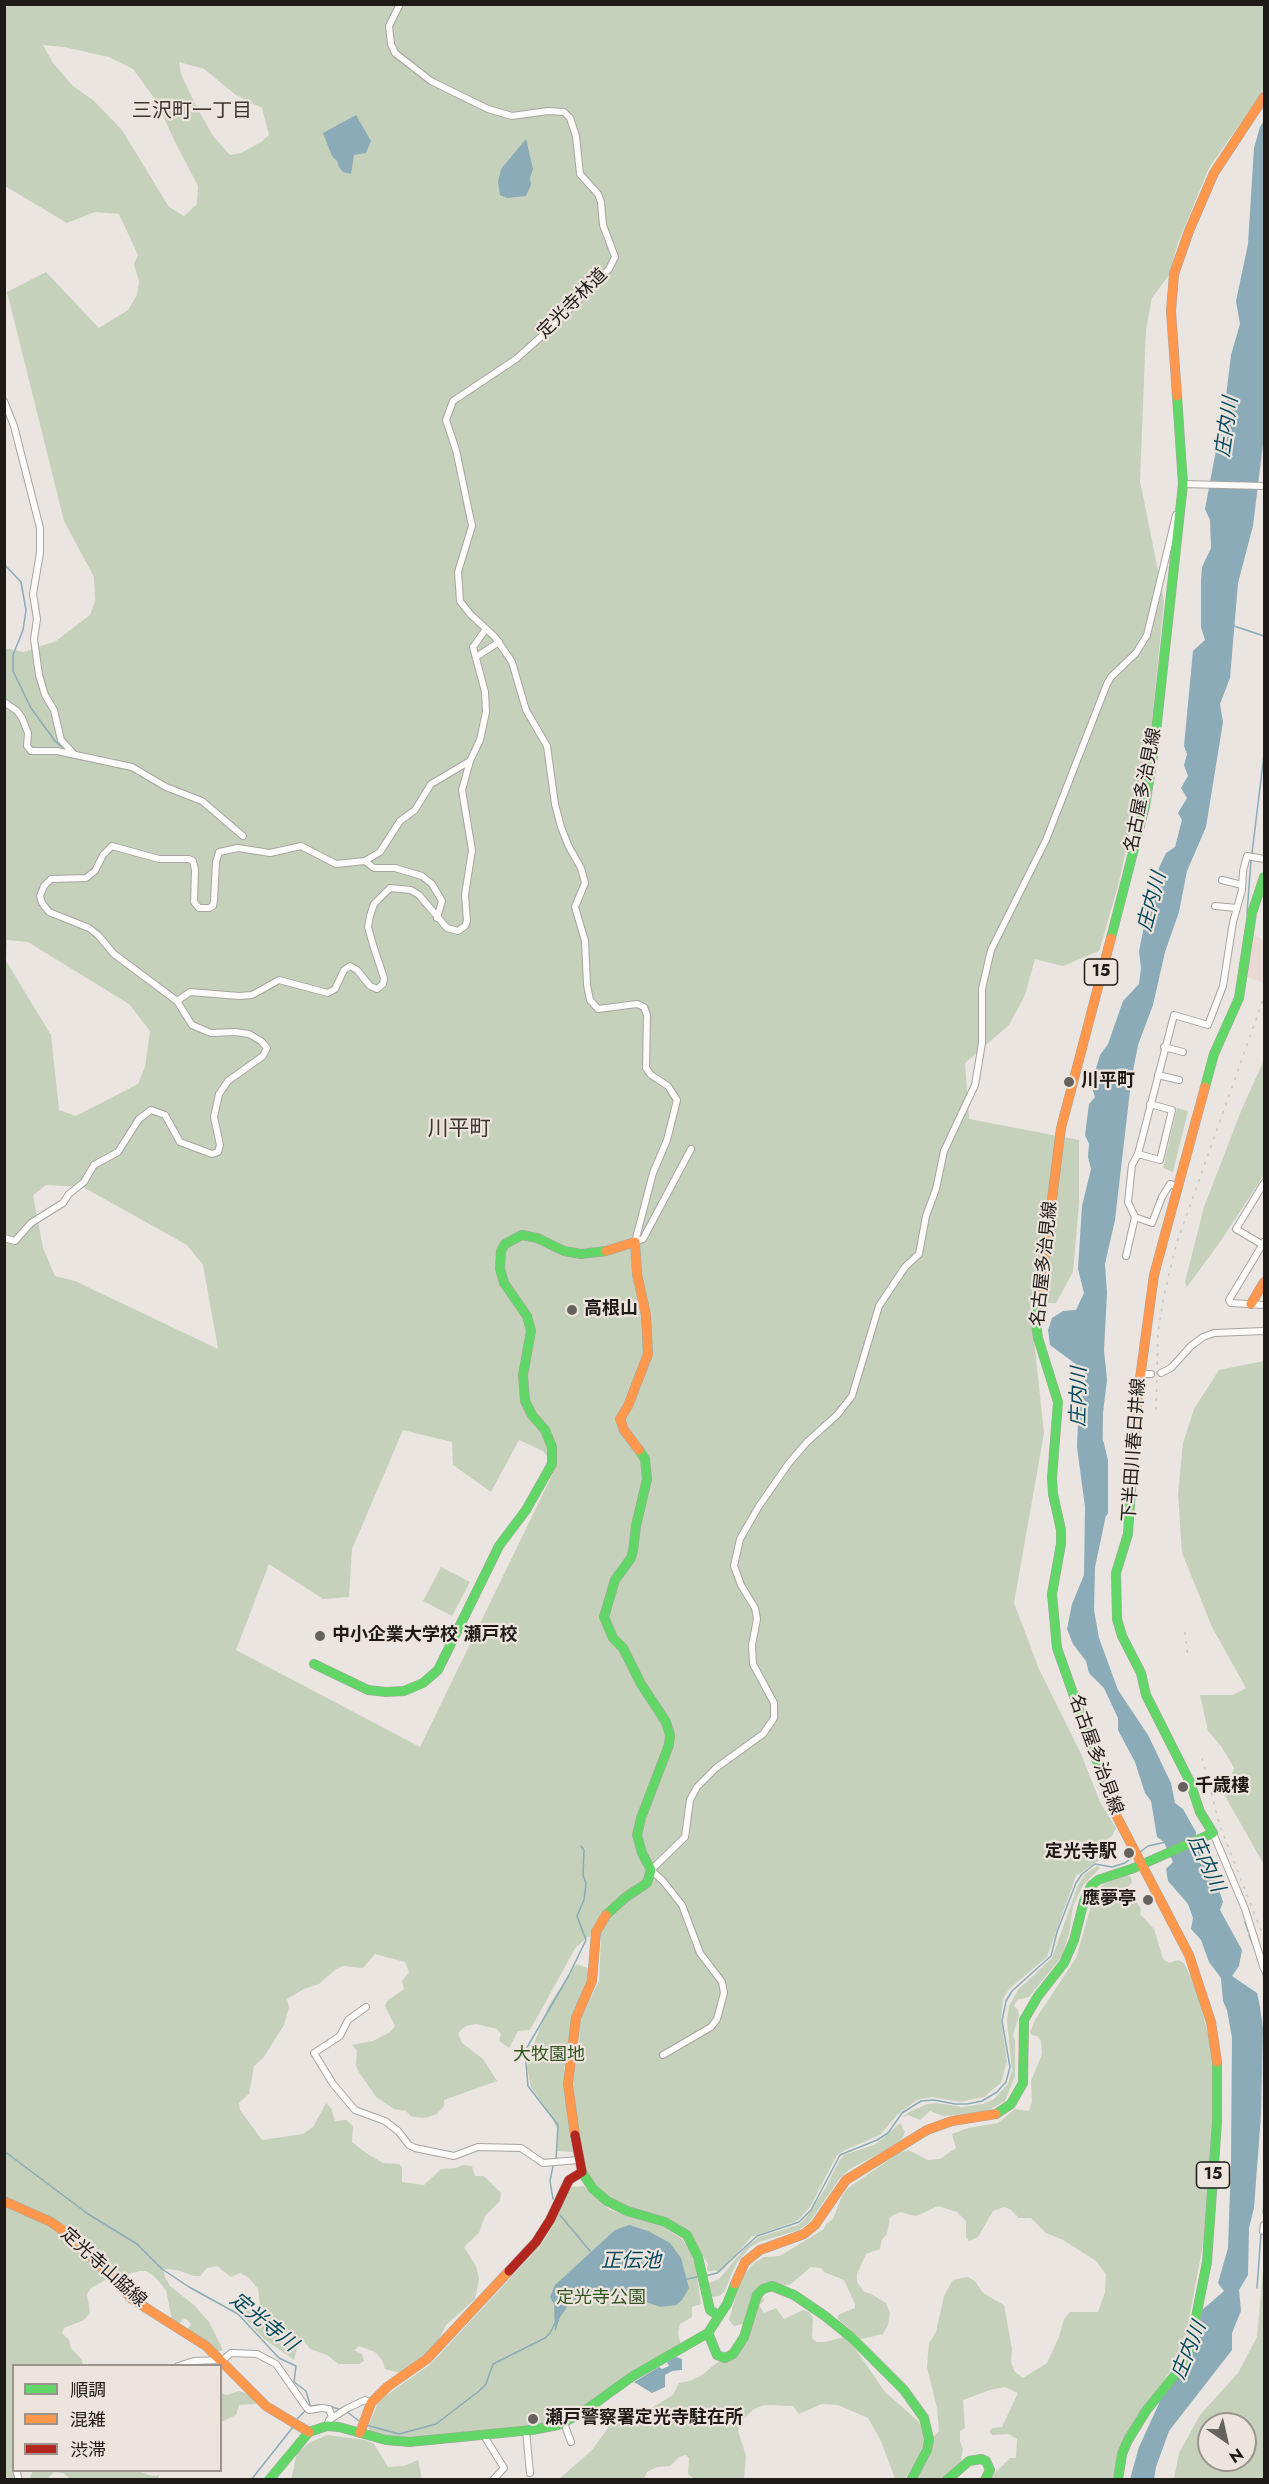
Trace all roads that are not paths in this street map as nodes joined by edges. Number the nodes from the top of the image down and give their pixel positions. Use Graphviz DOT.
graph roads {
  1 [pos="400,4"];
  2 [pos="1264,97"];
  3 [pos="4,401"];
  4 [pos="1183,484"];
  5 [pos="1264,486"];
  6 [pos="1181,503"];
  7 [pos="486,629"];
  8 [pos="499,642"];
  9 [pos="476,657"];
  10 [pos="4,702"];
  11 [pos="73,753"];
  12 [pos="470,761"];
  13 [pos="243,836"];
  14 [pos="1264,859"];
  15 [pos="364,861"];
  16 [pos="1264,877"];
  17 [pos="1222,880"];
  18 [pos="1242,885"];
  19 [pos="1215,906"];
  20 [pos="1237,908"];
  21 [pos="436,918"];
  22 [pos="177,1001"];
  23 [pos="1164,1047"];
  24 [pos="1183,1052"];
  25 [pos="1158,1075"];
  26 [pos="1179,1080"];
  27 [pos="1150,1104"];
  28 [pos="691,1149"];
  29 [pos="1138,1154"];
  30 [pos="1264,1183"];
  31 [pos="1178,1186"];
  32 [pos="1135,1217"];
  33 [pos="4,1238"];
  34 [pos="635,1242"];
  35 [pos="1264,1243"];
  36 [pos="1126,1256"];
  37 [pos="1264,1281"];
  38 [pos="1251,1305"];
  39 [pos="1264,1305"];
  40 [pos="1264,1331"];
  41 [pos="1161,1373"];
  42 [pos="1140,1374"];
  43 [pos="1151,1374"];
  44 [pos="314,1664"];
  45 [pos="1213,1833"];
  46 [pos="1140,1859"];
  47 [pos="651,1870"];
  48 [pos="1264,1968"];
  49 [pos="366,2007"];
  50 [pos="663,2055"];
  51 [pos="578,2160"];
  52 [pos="582,2172"];
  53 [pos="4,2201"];
  54 [pos="719,2316"];
  55 [pos="708,2333"];
  56 [pos="222,2360"];
  57 [pos="184,2364"];
  58 [pos="371,2403"];
  59 [pos="332,2417"];
  60 [pos="564,2423"];
  61 [pos="327,2426"];
  62 [pos="362,2427"];
  63 [pos="526,2431"];
  64 [pos="309,2432"];
  65 [pos="486,2434"];
  66 [pos="571,2442"];
  67 [pos="530,2473"];
  68 [pos="269,2480"];
  69 [pos="493,2480"];
  70 [pos="911,2480"];
  71 [pos="947,2480"];
  72 [pos="985,2480"];
  73 [pos="1118,2480"];
  1 -- 7 [label="street, 定光寺林道"];
  2 -- 4 [label="main road, 名古屋多治見線 / 15"];
  3 -- 11 [label="street"];
  4 -- 5 [label="street"];
  4 -- 6 [label="main road, 名古屋多治見線 / 15"];
  6 -- 46 [label="main road, 名古屋多治見線 / 15"];
  6 -- 47 [label="street"];
  7 -- 8 [label="street"];
  7 -- 9 [label="street"];
  8 -- 9 [label="street"];
  8 -- 34 [label="street"];
  9 -- 12 [label="street"];
  10 -- 11 [label="street"];
  11 -- 13 [label="street"];
  12 -- 15 [label="street"];
  12 -- 21 [label="street"];
  14 -- 18 [label="street"];
  15 -- 21 [label="street"];
  15 -- 22 [label="street"];
  16 -- 31 [label="main road, 下半田川春日井線"];
  17 -- 18 [label="street"];
  18 -- 20 [label="street"];
  19 -- 20 [label="street"];
  20 -- 23 [label="street"];
  21 -- 22 [label="street"];
  22 -- 33 [label="street"];
  23 -- 24 [label="street"];
  23 -- 25 [label="street"];
  25 -- 26 [label="street"];
  25 -- 27 [label="street"];
  27 -- 29 [label="street"];
  27 -- 29 [label="street"];
  28 -- 34 [label="street"];
  29 -- 32 [label="street"];
  30 -- 35 [label="street"];
  31 -- 32 [label="street"];
  31 -- 42 [label="main road, 下半田川春日井線"];
  32 -- 36 [label="street"];
  34 -- 44 [label="main road"];
  34 -- 47 [label="main road"];
  35 -- 38 [label="street"];
  37 -- 38 [label="main road"];
  38 -- 39 [label="street"];
  40 -- 41 [label="street"];
  42 -- 43 [label="street"];
  42 -- 45 [label="main road, 下半田川春日井線"];
  45 -- 46 [label="main road"];
  45 -- 48 [label="street"];
  46 -- 54 [label="main road"];
  46 -- 73 [label="main road, 名古屋多治見線 / 15"];
  47 -- 50 [label="street"];
  47 -- 51 [label="main road"];
  49 -- 51 [label="street"];
  51 -- 52 [label="main road"];
  52 -- 54 [label="main road"];
  52 -- 58 [label="main road"];
  53 -- 56 [label="main road, 定光寺山脇線"];
  54 -- 55 [label="main road"];
  55 -- 60 [label="main road"];
  55 -- 70 [label="main road"];
  56 -- 57 [label="street"];
  56 -- 59 [label="street"];
  56 -- 64 [label="main road, 定光寺山脇線"];
  58 -- 59 [label="street"];
  58 -- 62 [label="main road"];
  59 -- 61 [label="street"];
  60 -- 63 [label="main road"];
  60 -- 66 [label="street"];
  61 -- 62 [label="main road"];
  61 -- 64 [label="main road"];
  62 -- 65 [label="main road"];
  63 -- 65 [label="main road"];
  63 -- 67 [label="street"];
  64 -- 68 [label="main road"];
  65 -- 69 [label="street"];
  71 -- 72 [label="main road"];
}
